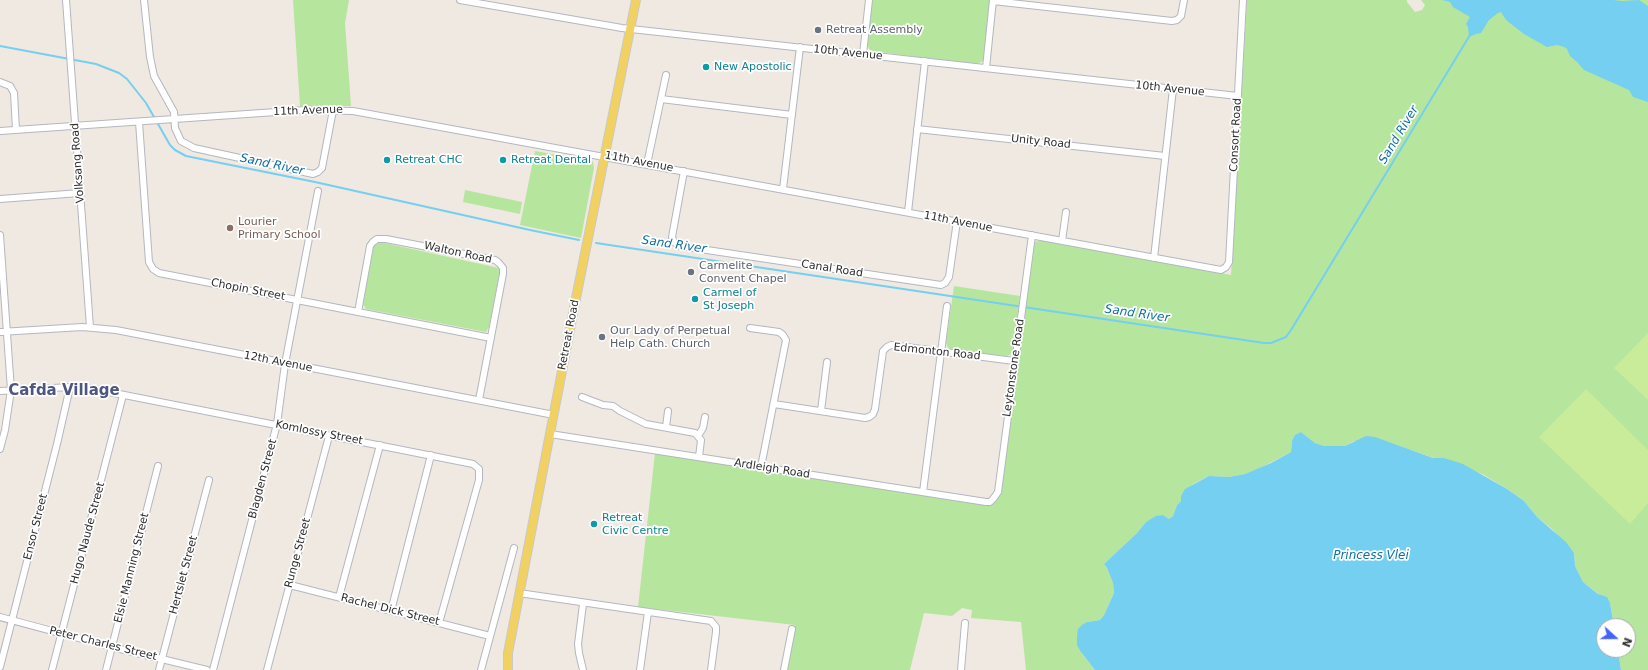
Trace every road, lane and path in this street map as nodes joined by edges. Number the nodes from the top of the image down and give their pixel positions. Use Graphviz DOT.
graph roads {
  1 [pos="66,0"];
  2 [pos="144,0"];
  3 [pos="460,0"];
  4 [pos="636,0"];
  5 [pos="869,0"];
  6 [pos="993,0"];
  7 [pos="1184,0"];
  8 [pos="1243,0"];
  9 [pos="630,29"];
  10 [pos="800,47"];
  11 [pos="862,54"];
  12 [pos="925,61"];
  13 [pos="986,68"];
  14 [pos="666,75"];
  15 [pos="0,82"];
  16 [pos="1173,89"];
  17 [pos="1238,96"];
  18 [pos="661,99"];
  19 [pos="333,110"];
  20 [pos="792,115"];
  21 [pos="171,119"];
  22 [pos="139,122"];
  23 [pos="75,126"];
  24 [pos="917,128"];
  25 [pos="16,130"];
  26 [pos="0,131"];
  27 [pos="605,156"];
  28 [pos="1165,156"];
  29 [pos="647,164"];
  30 [pos="684,171"];
  31 [pos="783,189"];
  32 [pos="318,191"];
  33 [pos="80,193"];
  34 [pos="0,200"];
  35 [pos="908,212"];
  36 [pos="1066,212"];
  37 [pos="957,221"];
  38 [pos="0,235"];
  39 [pos="1032,235"];
  40 [pos="1062,241"];
  41 [pos="1154,258"];
  42 [pos="1225,268"];
  43 [pos="297,300"];
  44 [pos="947,306"];
  45 [pos="358,312"];
  46 [pos="90,327"];
  47 [pos="750,328"];
  48 [pos="3,332"];
  49 [pos="490,338"];
  50 [pos="941,351"];
  51 [pos="1014,361"];
  52 [pos="827,362"];
  53 [pos="285,364"];
  54 [pos="70,387"];
  55 [pos="11,390"];
  56 [pos="0,391"];
  57 [pos="123,395"];
  58 [pos="582,397"];
  59 [pos="479,400"];
  60 [pos="774,404"];
  61 [pos="668,411"];
  62 [pos="821,411"];
  63 [pos="554,415"];
  64 [pos="705,417"];
  65 [pos="277,424"];
  66 [pos="666,427"];
  67 [pos="550,434"];
  68 [pos="329,436"];
  69 [pos="698,436"];
  70 [pos="380,445"];
  71 [pos="0,449"];
  72 [pos="430,454"];
  73 [pos="699,457"];
  74 [pos="158,466"];
  75 [pos="762,467"];
  76 [pos="209,480"];
  77 [pos="923,492"];
  78 [pos="993,499"];
  79 [pos="514,548"];
  80 [pos="290,585"];
  81 [pos="520,593"];
  82 [pos="339,597"];
  83 [pos="584,604"];
  84 [pos="391,611"];
  85 [pos="648,612"];
  86 [pos="0,617"];
  87 [pos="12,620"];
  88 [pos="440,623"];
  89 [pos="965,623"];
  90 [pos="792,629"];
  91 [pos="62,634"];
  92 [pos="490,636"];
  93 [pos="112,647"];
  94 [pos="162,658"];
  95 [pos="0,667"];
  96 [pos="52,670"];
  97 [pos="106,670"];
  98 [pos="159,670"];
  99 [pos="207,670"];
  100 [pos="213,670"];
  101 [pos="267,670"];
  102 [pos="481,670"];
  103 [pos="508,670"];
  104 [pos="584,670"];
  105 [pos="640,670"];
  106 [pos="711,670"];
  107 [pos="784,670"];
  108 [pos="961,670"];
  1 -- 23 [label="street, Volksang Road"];
  2 -- 21 [label="street"];
  3 -- 9 [label="street, 10th Avenue"];
  4 -- 9 [label="main road, Retreat Road"];
  5 -- 11 [label="street"];
  6 -- 7 [label="street"];
  6 -- 13 [label="street"];
  8 -- 17 [label="street, Consort Road"];
  9 -- 10 [label="street, 10th Avenue"];
  9 -- 27 [label="main road, Retreat Road"];
  10 -- 11 [label="street, 10th Avenue"];
  10 -- 20 [label="street"];
  11 -- 12 [label="street, 10th Avenue"];
  12 -- 13 [label="street, 10th Avenue"];
  12 -- 24 [label="street"];
  13 -- 16 [label="street, 10th Avenue"];
  14 -- 18 [label="street"];
  15 -- 25 [label="street"];
  16 -- 17 [label="street, 10th Avenue"];
  16 -- 28 [label="street"];
  17 -- 42 [label="street, Consort Road"];
  18 -- 20 [label="street"];
  18 -- 29 [label="street"];
  19 -- 21 [label="street, 11th Avenue"];
  19 -- 21 [label="street"];
  19 -- 27 [label="street, 11th Avenue"];
  20 -- 31 [label="street"];
  21 -- 22 [label="street, 11th Avenue"];
  22 -- 23 [label="street, 11th Avenue"];
  22 -- 43 [label="street, Chopin Street"];
  23 -- 25 [label="street, 11th Avenue"];
  23 -- 33 [label="street, Volksang Road"];
  24 -- 28 [label="street, Unity Road"];
  24 -- 35 [label="street"];
  25 -- 26 [label="street, 11th Avenue"];
  27 -- 29 [label="street, 11th Avenue"];
  27 -- 63 [label="main road, Retreat Road"];
  28 -- 41 [label="street"];
  29 -- 30 [label="street, 11th Avenue"];
  30 -- 31 [label="street, 11th Avenue"];
  30 -- 37 [label="street, Canal Road"];
  31 -- 35 [label="street, 11th Avenue"];
  32 -- 43 [label="street, Blagden Street"];
  33 -- 34 [label="street"];
  33 -- 46 [label="street, Volksang Road"];
  35 -- 37 [label="street, 11th Avenue"];
  36 -- 40 [label="street"];
  37 -- 39 [label="street, 11th Avenue"];
  38 -- 48 [label="street"];
  39 -- 40 [label="street, 11th Avenue"];
  39 -- 51 [label="street, Leytonstone Road"];
  40 -- 41 [label="street, 11th Avenue"];
  41 -- 42 [label="street, 11th Avenue"];
  43 -- 45 [label="street, Chopin Street"];
  43 -- 53 [label="street, Blagden Street"];
  44 -- 50 [label="street"];
  45 -- 49 [label="street, Chopin Street"];
  45 -- 49 [label="street, Walton Road"];
  46 -- 48 [label="street, 12th Avenue"];
  46 -- 53 [label="street, 12th Avenue"];
  47 -- 60 [label="street"];
  48 -- 55 [label="street"];
  49 -- 59 [label="street, Walton Road"];
  50 -- 51 [label="street, Edmonton Road"];
  50 -- 62 [label="street, Edmonton Road"];
  50 -- 77 [label="street"];
  51 -- 78 [label="street, Leytonstone Road"];
  52 -- 62 [label="street"];
  53 -- 59 [label="street, 12th Avenue"];
  53 -- 65 [label="street, Blagden Street"];
  54 -- 55 [label="street, Komlossy Street"];
  54 -- 57 [label="street, Komlossy Street"];
  54 -- 87 [label="street, Ensor Street"];
  55 -- 56 [label="street, Komlossy Street"];
  55 -- 71 [label="street"];
  57 -- 65 [label="street, Komlossy Street"];
  57 -- 91 [label="street, Hugo Naude Street"];
  58 -- 66 [label="street"];
  59 -- 63 [label="street, 12th Avenue"];
  60 -- 62 [label="street, Edmonton Road"];
  60 -- 75 [label="street"];
  61 -- 66 [label="street"];
  63 -- 67 [label="main road, Retreat Road"];
  64 -- 69 [label="street"];
  65 -- 68 [label="street, Komlossy Street"];
  65 -- 100 [label="street, Blagden Street"];
  66 -- 69 [label="street"];
  67 -- 73 [label="street, Ardleigh Road"];
  67 -- 81 [label="main road, Retreat Road"];
  68 -- 70 [label="street, Komlossy Street"];
  68 -- 80 [label="street, Runge Street"];
  69 -- 73 [label="street"];
  70 -- 72 [label="street, Komlossy Street"];
  70 -- 82 [label="street"];
  72 -- 84 [label="street"];
  72 -- 88 [label="street, Komlossy Street"];
  73 -- 75 [label="street, Ardleigh Road"];
  74 -- 93 [label="street, Elsie Manning Street"];
  75 -- 77 [label="street, Ardleigh Road"];
  76 -- 94 [label="street, Hertslet Street"];
  77 -- 78 [label="street, Ardleigh Road"];
  79 -- 92 [label="street"];
  80 -- 82 [label="street, Rachel Dick Street"];
  80 -- 101 [label="street, Runge Street"];
  81 -- 83 [label="street"];
  81 -- 103 [label="main road, Retreat Road"];
  82 -- 84 [label="street, Rachel Dick Street"];
  83 -- 85 [label="street"];
  83 -- 104 [label="street"];
  84 -- 88 [label="street, Rachel Dick Street"];
  85 -- 105 [label="street"];
  85 -- 106 [label="street"];
  86 -- 87 [label="street, Peter Charles Street"];
  87 -- 91 [label="street, Peter Charles Street"];
  87 -- 95 [label="street, Ensor Street"];
  88 -- 92 [label="street, Rachel Dick Street"];
  89 -- 108 [label="street"];
  90 -- 107 [label="street"];
  91 -- 93 [label="street, Peter Charles Street"];
  91 -- 96 [label="street, Hugo Naude Street"];
  92 -- 102 [label="street"];
  93 -- 94 [label="street, Peter Charles Street"];
  93 -- 97 [label="street, Elsie Manning Street"];
  94 -- 98 [label="street, Hertslet Street"];
  94 -- 99 [label="street, Peter Charles Street"];
}
